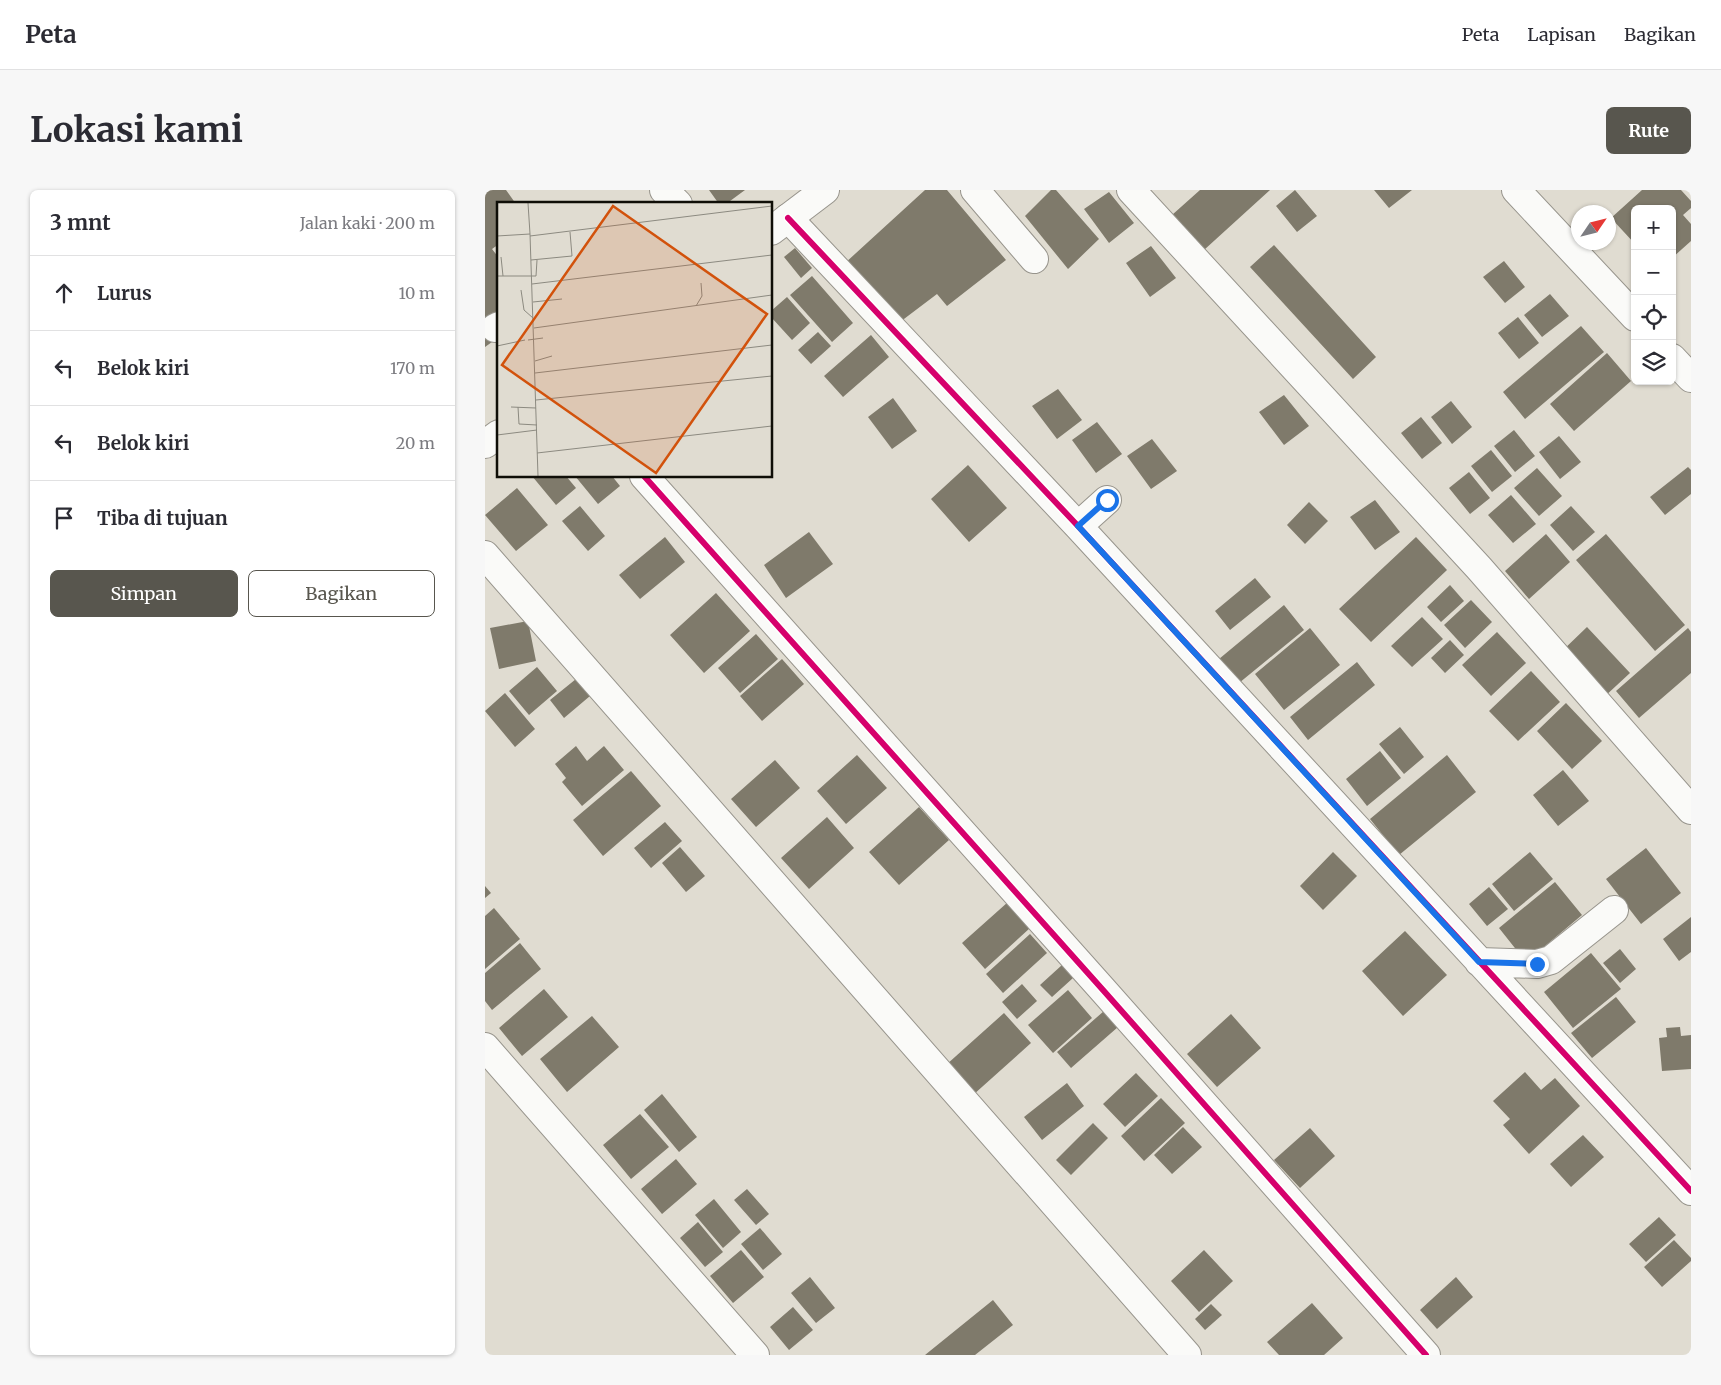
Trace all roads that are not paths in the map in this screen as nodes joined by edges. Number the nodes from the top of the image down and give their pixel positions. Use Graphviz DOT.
graph roads {
  1 [pos="664,190"];
  2 [pos="825,190"];
  3 [pos="975,190"];
  4 [pos="1131,190"];
  5 [pos="1516,190"];
  6 [pos="676,202"];
  7 [pos="780,224"];
  8 [pos="1034,259"];
  9 [pos="1631,313"];
  10 [pos="1676,362"];
  11 [pos="1691,378"];
  12 [pos="646,478"];
  13 [pos="1107,500"];
  14 [pos="1078,526"];
  15 [pos="485,555"];
  16 [pos="1691,810"];
  17 [pos="1614,910"];
  18 [pos="1479,962"];
  19 [pos="485,1047"];
  20 [pos="1691,1192"];
  21 [pos="755,1355"];
  22 [pos="1187,1355"];
  23 [pos="1426,1355"];
  1 -- 6 [label="street"];
  2 -- 7 [label="street"];
  3 -- 8 [label="street"];
  4 -- 16 [label="street"];
  5 -- 9 [label="street"];
  7 -- 14 [label="street"];
  10 -- 11 [label="street"];
  12 -- 23 [label="street"];
  13 -- 14 [label="street"];
  14 -- 18 [label="street"];
  15 -- 22 [label="street"];
  17 -- 18 [label="street"];
  18 -- 20 [label="street"];
  19 -- 21 [label="street"];
}
